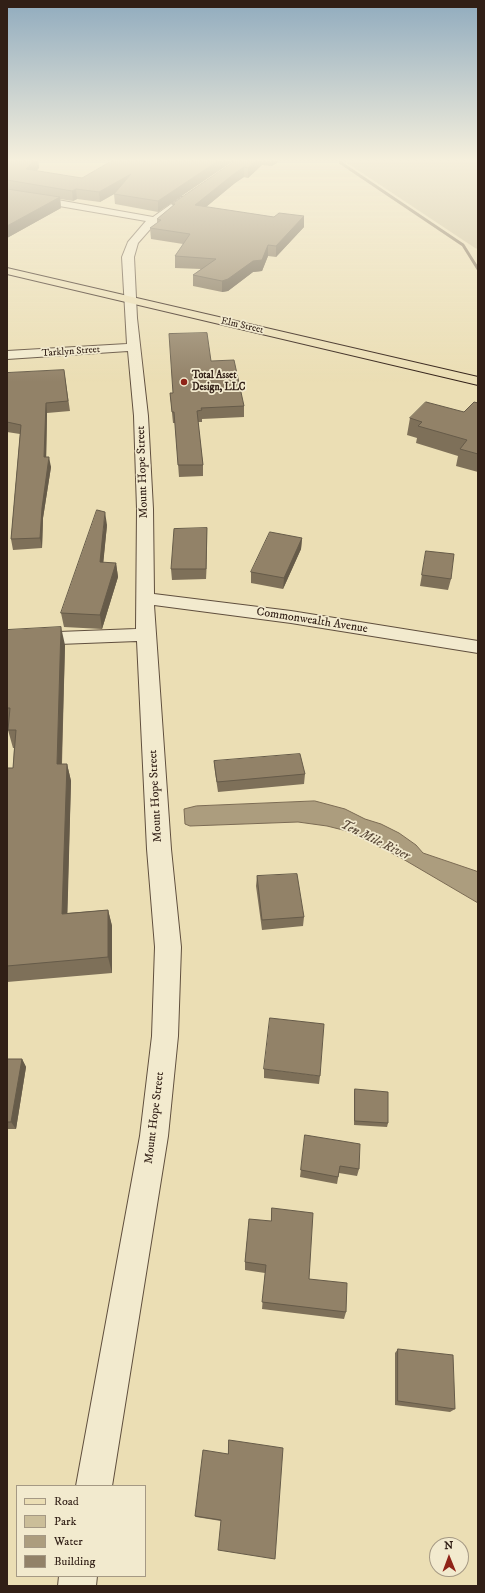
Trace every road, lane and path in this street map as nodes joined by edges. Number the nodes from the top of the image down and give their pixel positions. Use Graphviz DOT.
graph roads {
  1 [pos="142,233"];
  2 [pos="7,271"];
  3 [pos="130,299"];
  4 [pos="135,347"];
  5 [pos="7,355"];
  6 [pos="478,381"];
  7 [pos="145,598"];
  8 [pos="146,635"];
  9 [pos="7,640"];
  10 [pos="478,647"];
  11 [pos="94,1485"];
  1 -- 3 [label="street, Mount Hope Street"];
  2 -- 3 [label="main road, Elm Street"];
  3 -- 4 [label="street, Mount Hope Street"];
  3 -- 6 [label="main road, Elm Street"];
  4 -- 5 [label="street, Tarklyn Street"];
  4 -- 7 [label="street, Mount Hope Street"];
  7 -- 8 [label="street, Mount Hope Street"];
  7 -- 10 [label="street, Commonwealth Avenue"];
  8 -- 9 [label="street"];
  8 -- 11 [label="street, Mount Hope Street"];
}
